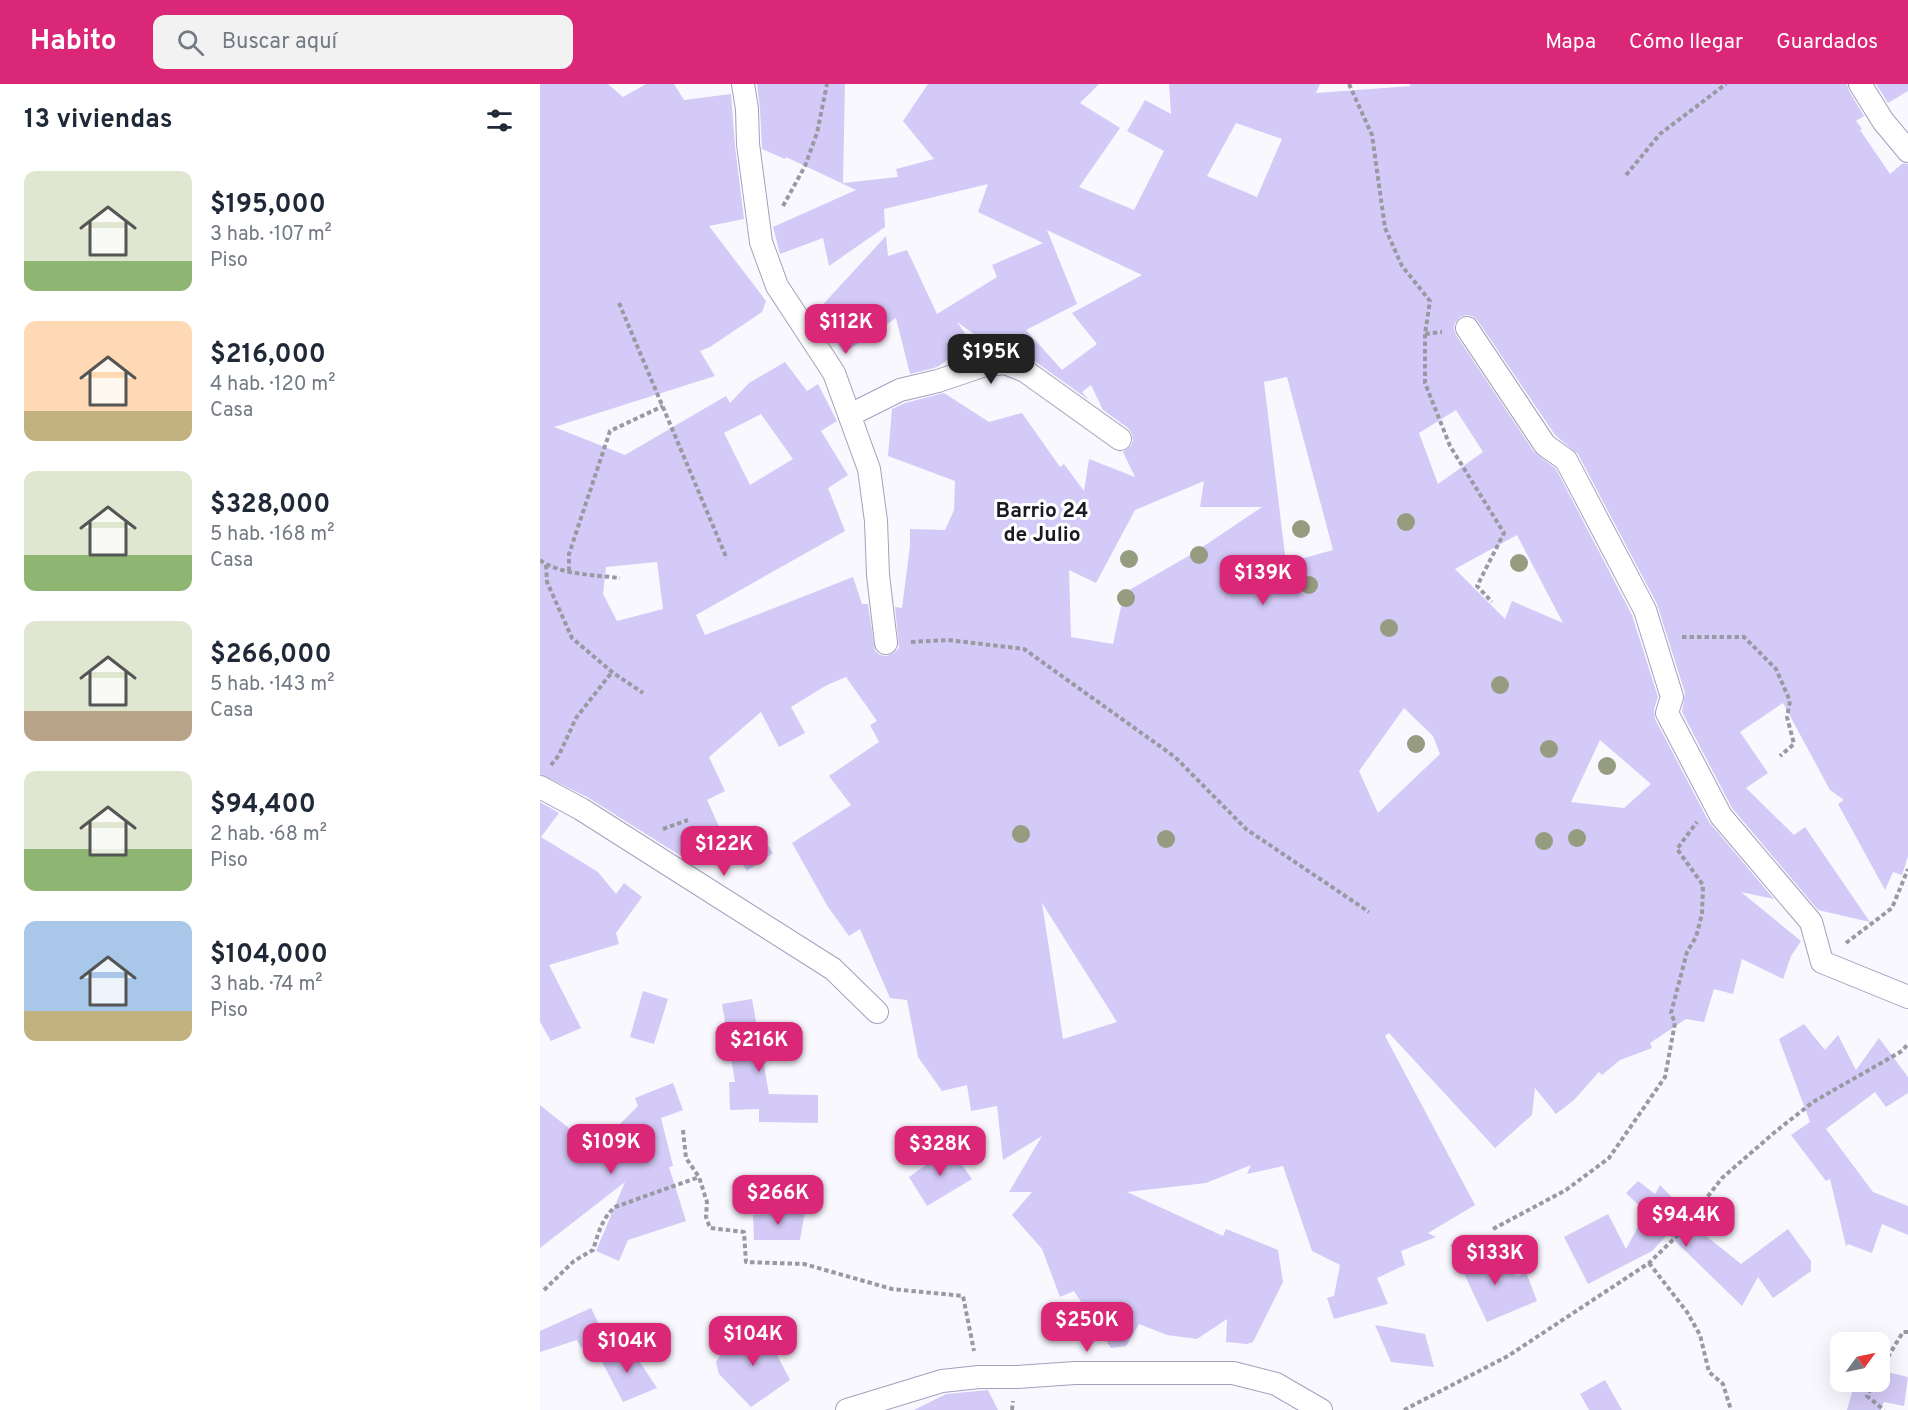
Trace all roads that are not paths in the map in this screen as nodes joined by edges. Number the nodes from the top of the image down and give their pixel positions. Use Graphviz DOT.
graph roads {
  1 [pos="743,84"];
  2 [pos="1860,84"];
  3 [pos="1908,152"];
  4 [pos="1467,328"];
  5 [pos="850,415"];
  6 [pos="1120,439"];
  7 [pos="886,643"];
  8 [pos="541,787"];
  9 [pos="1908,997"];
  10 [pos="876,1012"];
  11 [pos="847,1410"];
  12 [pos="1321,1410"];
  1 -- 5 [label="street"];
  2 -- 3 [label="street"];
  4 -- 9 [label="street"];
  5 -- 6 [label="street"];
  5 -- 7 [label="street"];
  8 -- 10 [label="street"];
  11 -- 12 [label="street"];
}
